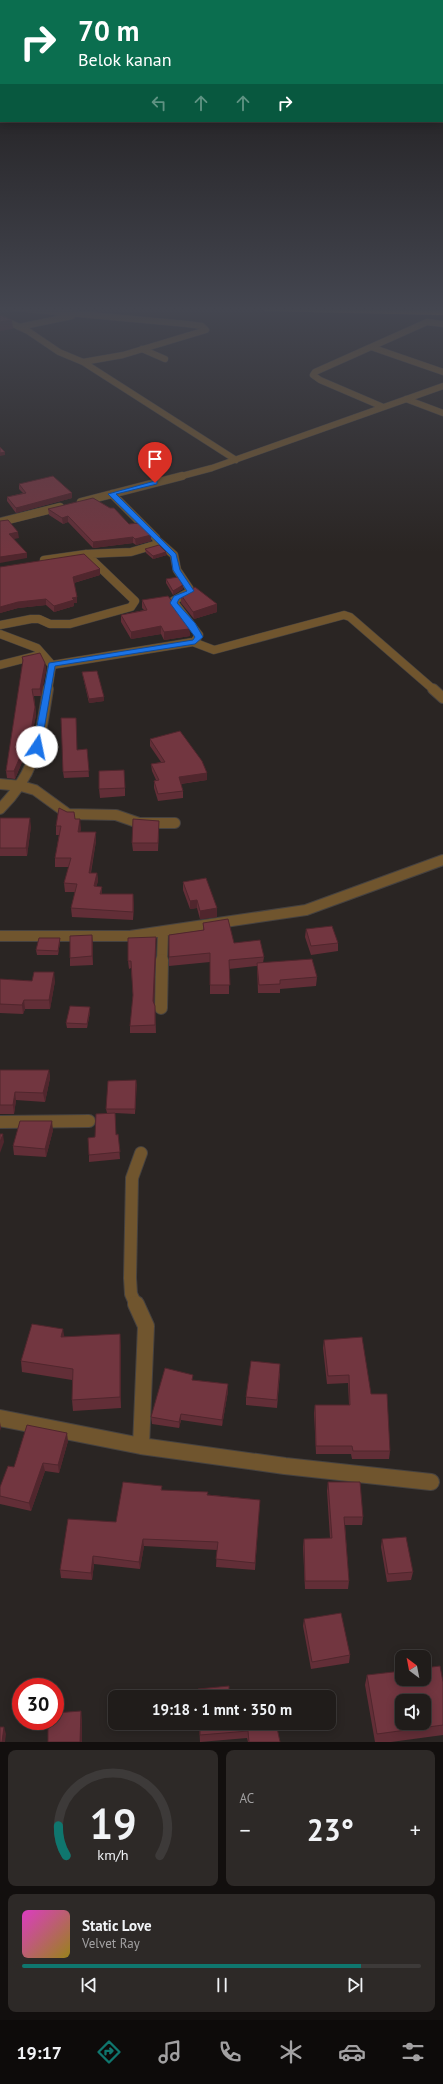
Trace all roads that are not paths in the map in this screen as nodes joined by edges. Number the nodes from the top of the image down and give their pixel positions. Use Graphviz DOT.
graph roads {
  1 [pos="126,389"];
  2 [pos="342,389"];
  3 [pos="434,389"];
  4 [pos="406,399"];
  5 [pos="383,407"];
  6 [pos="443,413"];
  7 [pos="236,460"];
  8 [pos="112,494"];
  9 [pos="76,503"];
  10 [pos="68,505"];
  11 [pos="0,522"];
  12 [pos="158,541"];
  13 [pos="86,554"];
  14 [pos="33,562"];
  15 [pos="0,625"];
  16 [pos="0,634"];
  17 [pos="195,642"];
  18 [pos="43,654"];
  19 [pos="0,665"];
  20 [pos="52,665"];
  21 [pos="443,698"];
  22 [pos="0,784"];
  23 [pos="21,786"];
  24 [pos="0,808"];
  25 [pos="175,823"];
  26 [pos="443,860"];
  27 [pos="163,932"];
  28 [pos="0,936"];
  29 [pos="161,1008"];
  30 [pos="89,1121"];
  31 [pos="0,1122"];
  32 [pos="141,1153"];
  33 [pos="0,1418"];
  34 [pos="141,1446"];
  35 [pos="431,1482"];
  1 -- 7 [label="street"];
  2 -- 5 [label="street"];
  3 -- 4 [label="street"];
  4 -- 5 [label="street"];
  4 -- 6 [label="street"];
  5 -- 7 [label="street"];
  7 -- 8 [label="street"];
  8 -- 9 [label="street"];
  8 -- 12 [label="street"];
  10 -- 11 [label="street"];
  12 -- 13 [label="street"];
  12 -- 17 [label="street"];
  13 -- 14 [label="street"];
  13 -- 15 [label="street"];
  16 -- 18 [label="street"];
  17 -- 20 [label="street"];
  17 -- 21 [label="street"];
  18 -- 19 [label="street"];
  18 -- 20 [label="street"];
  20 -- 23 [label="street"];
  22 -- 23 [label="street"];
  23 -- 24 [label="street"];
  23 -- 25 [label="street"];
  26 -- 27 [label="street"];
  27 -- 28 [label="street"];
  27 -- 29 [label="street"];
  30 -- 31 [label="street"];
  32 -- 34 [label="street"];
  33 -- 34 [label="street"];
  34 -- 35 [label="street"];
}
